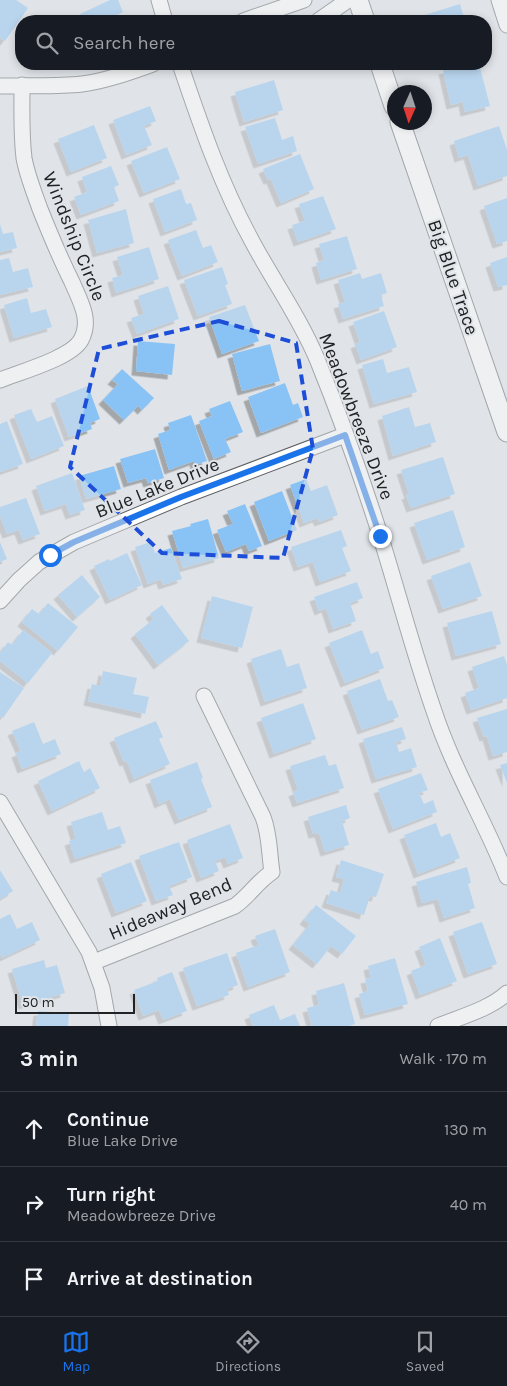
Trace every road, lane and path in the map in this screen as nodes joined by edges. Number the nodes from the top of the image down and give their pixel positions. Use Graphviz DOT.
graph roads {
  1 [pos="159,0"];
  2 [pos="304,0"];
  3 [pos="348,0"];
  4 [pos="358,0"];
  5 [pos="499,0"];
  6 [pos="163,15"];
  7 [pos="260,15"];
  8 [pos="327,15"];
  9 [pos="363,15"];
  10 [pos="507,25"];
  11 [pos="135,70"];
  12 [pos="182,70"];
  13 [pos="382,70"];
  14 [pos="22,85"];
  15 [pos="387,85"];
  16 [pos="0,86"];
  17 [pos="403,130"];
  18 [pos="0,380"];
  19 [pos="507,432"];
  20 [pos="345,435"];
  21 [pos="0,601"];
  22 [pos="204,696"];
  23 [pos="0,802"];
  24 [pos="507,877"];
  25 [pos="94,962"];
  26 [pos="507,993"];
  27 [pos="109,1026"];
  28 [pos="438,1026"];
  1 -- 6 [label="street"];
  2 -- 7 [label="street"];
  3 -- 8 [label="street"];
  4 -- 9 [label="street"];
  5 -- 10 [label="street"];
  11 -- 14 [label="street"];
  12 -- 20 [label="street, Meadowbreeze Drive"];
  13 -- 15 [label="street"];
  14 -- 16 [label="street"];
  14 -- 18 [label="street, Windship Circle"];
  17 -- 19 [label="street, Big Blue Trace"];
  20 -- 21 [label="street, Blue Lake Drive"];
  20 -- 24 [label="street, Meadowbreeze Drive"];
  22 -- 25 [label="street, Hideaway Bend"];
  23 -- 25 [label="street"];
  25 -- 27 [label="street"];
  26 -- 28 [label="street"];
}
